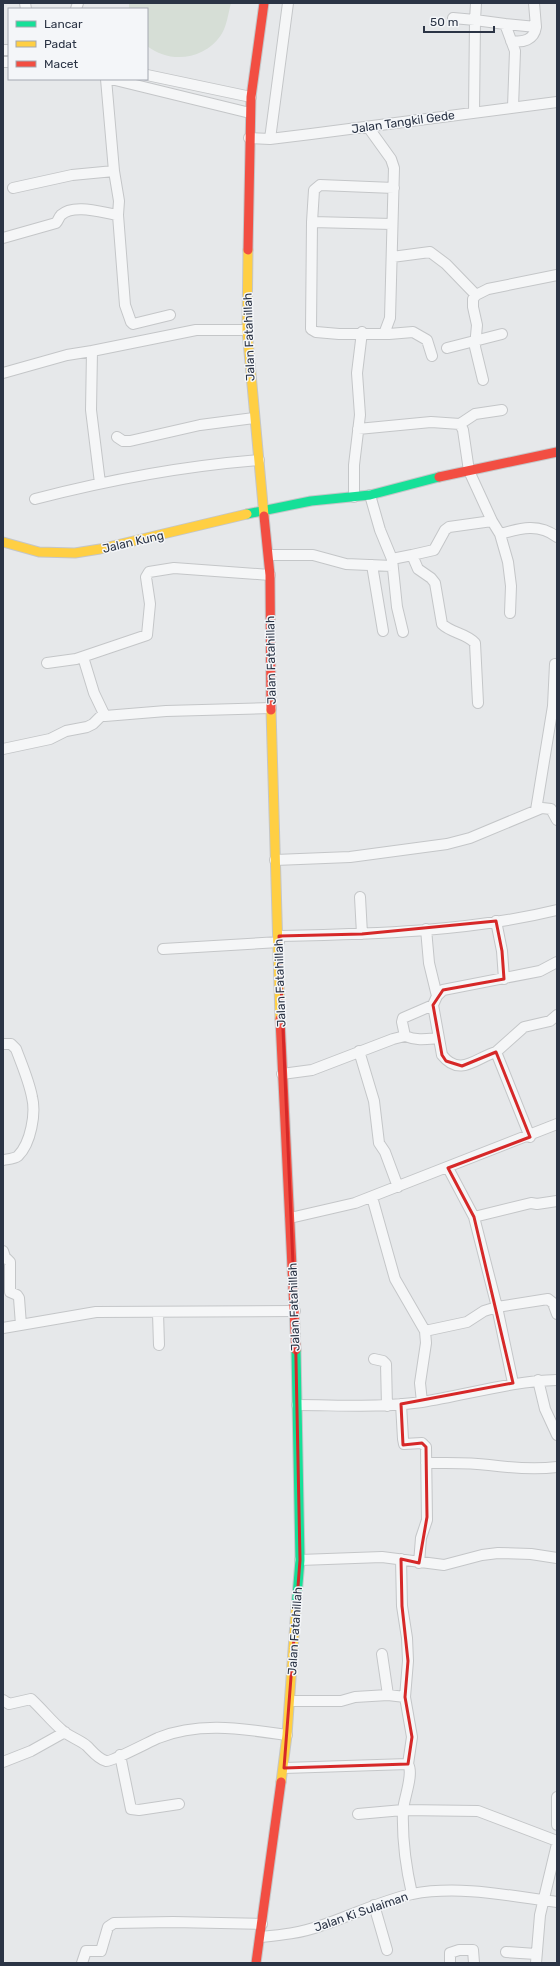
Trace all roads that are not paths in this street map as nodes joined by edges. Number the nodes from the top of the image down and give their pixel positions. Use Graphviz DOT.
graph roads {
  1 [pos="264,3"];
  2 [pos="288,3"];
  3 [pos="476,3"];
  4 [pos="534,3"];
  5 [pos="453,18"];
  6 [pos="475,20"];
  7 [pos="505,24"];
  8 [pos="536,27"];
  9 [pos="512,41"];
  10 [pos="148,76"];
  11 [pos="106,80"];
  12 [pos="115,80"];
  13 [pos="250,97"];
  14 [pos="557,102"];
  15 [pos="513,108"];
  16 [pos="250,113"];
  17 [pos="474,113"];
  18 [pos="368,127"];
  19 [pos="249,138"];
  20 [pos="270,139"];
  21 [pos="114,171"];
  22 [pos="13,188"];
  23 [pos="394,188"];
  24 [pos="118,215"];
  25 [pos="312,222"];
  26 [pos="392,224"];
  27 [pos="3,238"];
  28 [pos="392,257"];
  29 [pos="557,275"];
  30 [pos="476,295"];
  31 [pos="170,315"];
  32 [pos="247,330"];
  33 [pos="362,332"];
  34 [pos="384,334"];
  35 [pos="502,334"];
  36 [pos="475,339"];
  37 [pos="447,348"];
  38 [pos="92,351"];
  39 [pos="432,356"];
  40 [pos="3,373"];
  41 [pos="483,380"];
  42 [pos="502,410"];
  43 [pos="254,418"];
  44 [pos="460,424"];
  45 [pos="358,430"];
  46 [pos="117,437"];
  47 [pos="557,452"];
  48 [pos="259,460"];
  49 [pos="469,471"];
  50 [pos="100,483"];
  51 [pos="370,495"];
  52 [pos="354,497"];
  53 [pos="35,499"];
  54 [pos="262,510"];
  55 [pos="492,521"];
  56 [pos="500,534"];
  57 [pos="557,537"];
  58 [pos="3,542"];
  59 [pos="268,555"];
  60 [pos="412,555"];
  61 [pos="392,562"];
  62 [pos="372,565"];
  63 [pos="270,575"];
  64 [pos="510,613"];
  65 [pos="383,631"];
  66 [pos="402,632"];
  67 [pos="83,657"];
  68 [pos="47,663"];
  69 [pos="555,664"];
  70 [pos="478,703"];
  71 [pos="271,708"];
  72 [pos="103,714"];
  73 [pos="3,749"];
  74 [pos="536,810"];
  75 [pos="557,820"];
  76 [pos="276,860"];
  77 [pos="360,897"];
  78 [pos="557,910"];
  79 [pos="496,921"];
  80 [pos="426,929"];
  81 [pos="362,934"];
  82 [pos="279,939"];
  83 [pos="163,949"];
  84 [pos="557,962"];
  85 [pos="504,978"];
  86 [pos="435,1001"];
  87 [pos="556,1020"];
  88 [pos="405,1036"];
  89 [pos="439,1038"];
  90 [pos="3,1044"];
  91 [pos="359,1051"];
  92 [pos="496,1052"];
  93 [pos="282,1074"];
  94 [pos="557,1124"];
  95 [pos="530,1137"];
  96 [pos="3,1160"];
  97 [pos="448,1168"];
  98 [pos="398,1188"];
  99 [pos="372,1197"];
  100 [pos="557,1201"];
  101 [pos="474,1217"];
  102 [pos="290,1218"];
  103 [pos="4,1256"];
  104 [pos="497,1307"];
  105 [pos="295,1311"];
  106 [pos="158,1313"];
  107 [pos="557,1314"];
  108 [pos="21,1325"];
  109 [pos="3,1328"];
  110 [pos="425,1331"];
  111 [pos="159,1345"];
  112 [pos="374,1359"];
  113 [pos="538,1380"];
  114 [pos="557,1380"];
  115 [pos="513,1383"];
  116 [pos="422,1402"];
  117 [pos="401,1404"];
  118 [pos="297,1405"];
  119 [pos="387,1406"];
  120 [pos="557,1435"];
  121 [pos="426,1463"];
  122 [pos="557,1467"];
  123 [pos="557,1558"];
  124 [pos="300,1560"];
  125 [pos="401,1560"];
  126 [pos="419,1563"];
  127 [pos="382,1654"];
  128 [pos="388,1695"];
  129 [pos="405,1697"];
  130 [pos="3,1700"];
  131 [pos="290,1701"];
  132 [pos="65,1732"];
  133 [pos="288,1735"];
  134 [pos="120,1755"];
  135 [pos="3,1762"];
  136 [pos="408,1764"];
  137 [pos="284,1768"];
  138 [pos="557,1797"];
  139 [pos="179,1804"];
  140 [pos="404,1810"];
  141 [pos="358,1814"];
  142 [pos="557,1826"];
  143 [pos="557,1844"];
  144 [pos="412,1894"];
  145 [pos="543,1900"];
  146 [pos="557,1902"];
  147 [pos="374,1905"];
  148 [pos="262,1924"];
  149 [pos="261,1937"];
  150 [pos="387,1950"];
  151 [pos="506,1952"];
  152 [pos="536,1959"];
  153 [pos="82,1963"];
  154 [pos="256,1963"];
  155 [pos="450,1963"];
  156 [pos="474,1963"];
  1 -- 13 [label="street, Jalan Fatahillah"];
  2 -- 20 [label="street"];
  3 -- 6 [label="street"];
  4 -- 8 [label="street"];
  5 -- 6 [label="street"];
  6 -- 7 [label="street"];
  6 -- 17 [label="street"];
  7 -- 8 [label="street"];
  7 -- 9 [label="street"];
  8 -- 9 [label="street"];
  9 -- 15 [label="street"];
  10 -- 13 [label="street"];
  11 -- 21 [label="street"];
  12 -- 16 [label="street"];
  13 -- 16 [label="street, Jalan Fatahillah"];
  14 -- 15 [label="street, Jalan Tangkil Gede"];
  15 -- 17 [label="street, Jalan Tangkil Gede"];
  16 -- 19 [label="street, Jalan Fatahillah"];
  17 -- 18 [label="street, Jalan Tangkil Gede"];
  18 -- 20 [label="street, Jalan Tangkil Gede"];
  18 -- 23 [label="street"];
  19 -- 20 [label="street, Jalan Tangkil Gede"];
  19 -- 32 [label="street, Jalan Fatahillah"];
  21 -- 22 [label="street"];
  21 -- 24 [label="street"];
  23 -- 25 [label="street"];
  23 -- 26 [label="street"];
  24 -- 27 [label="street"];
  24 -- 31 [label="street"];
  25 -- 26 [label="street"];
  25 -- 33 [label="street"];
  26 -- 28 [label="street"];
  28 -- 30 [label="street"];
  28 -- 34 [label="street"];
  29 -- 30 [label="street"];
  30 -- 36 [label="street"];
  32 -- 38 [label="street"];
  32 -- 43 [label="street, Jalan Fatahillah"];
  33 -- 34 [label="street"];
  33 -- 45 [label="street"];
  34 -- 39 [label="street"];
  35 -- 36 [label="street"];
  36 -- 37 [label="street"];
  36 -- 41 [label="street"];
  38 -- 40 [label="street"];
  38 -- 50 [label="street"];
  42 -- 44 [label="street"];
  43 -- 46 [label="street"];
  43 -- 48 [label="street, Jalan Fatahillah"];
  44 -- 45 [label="street"];
  44 -- 49 [label="street"];
  45 -- 52 [label="street"];
  47 -- 49 [label="street, Jalan Kung"];
  48 -- 50 [label="street"];
  48 -- 54 [label="street, Jalan Fatahillah"];
  49 -- 51 [label="street, Jalan Kung"];
  49 -- 55 [label="street"];
  50 -- 53 [label="street"];
  51 -- 52 [label="street, Jalan Kung"];
  51 -- 61 [label="street"];
  52 -- 54 [label="street, Jalan Kung"];
  54 -- 58 [label="street, Jalan Kung"];
  54 -- 59 [label="street, Jalan Fatahillah"];
  55 -- 56 [label="street"];
  55 -- 60 [label="street"];
  56 -- 57 [label="street"];
  56 -- 64 [label="street"];
  59 -- 62 [label="street"];
  59 -- 63 [label="street, Jalan Fatahillah"];
  60 -- 61 [label="street"];
  60 -- 70 [label="street"];
  61 -- 62 [label="street"];
  61 -- 66 [label="street"];
  62 -- 65 [label="street"];
  63 -- 67 [label="street"];
  63 -- 71 [label="street, Jalan Fatahillah"];
  67 -- 68 [label="street"];
  67 -- 72 [label="street"];
  69 -- 74 [label="street"];
  71 -- 72 [label="street"];
  71 -- 76 [label="street, Jalan Fatahillah"];
  72 -- 73 [label="street"];
  74 -- 75 [label="street"];
  74 -- 76 [label="street"];
  76 -- 82 [label="street, Jalan Fatahillah"];
  77 -- 81 [label="street"];
  78 -- 79 [label="street"];
  79 -- 80 [label="street"];
  79 -- 85 [label="street"];
  80 -- 81 [label="street"];
  80 -- 86 [label="street"];
  81 -- 82 [label="street"];
  82 -- 83 [label="street"];
  82 -- 93 [label="street, Jalan Fatahillah"];
  84 -- 85 [label="street"];
  85 -- 86 [label="street"];
  86 -- 88 [label="street"];
  86 -- 89 [label="street"];
  87 -- 92 [label="street"];
  88 -- 89 [label="street"];
  88 -- 91 [label="street"];
  89 -- 92 [label="street"];
  90 -- 96 [label="street"];
  91 -- 93 [label="street"];
  91 -- 98 [label="street"];
  92 -- 95 [label="street"];
  93 -- 102 [label="street, Jalan Fatahillah"];
  94 -- 95 [label="street"];
  95 -- 97 [label="street"];
  97 -- 98 [label="street"];
  97 -- 101 [label="street"];
  98 -- 99 [label="street"];
  99 -- 102 [label="street"];
  99 -- 110 [label="street"];
  100 -- 101 [label="street"];
  101 -- 104 [label="street"];
  102 -- 105 [label="street, Jalan Fatahillah"];
  103 -- 108 [label="street"];
  104 -- 107 [label="street"];
  104 -- 110 [label="street"];
  104 -- 115 [label="street"];
  105 -- 106 [label="street"];
  105 -- 118 [label="street, Jalan Fatahillah"];
  106 -- 108 [label="street"];
  106 -- 111 [label="street"];
  108 -- 109 [label="street"];
  110 -- 116 [label="street"];
  112 -- 119 [label="street"];
  113 -- 114 [label="street"];
  113 -- 115 [label="street"];
  113 -- 120 [label="street"];
  115 -- 116 [label="street"];
  116 -- 117 [label="street"];
  117 -- 119 [label="street"];
  117 -- 121 [label="street"];
  118 -- 119 [label="street"];
  118 -- 124 [label="street, Jalan Fatahillah"];
  121 -- 122 [label="street"];
  121 -- 126 [label="street"];
  123 -- 126 [label="street"];
  124 -- 125 [label="street"];
  124 -- 131 [label="street, Jalan Fatahillah"];
  125 -- 126 [label="street"];
  125 -- 129 [label="street"];
  127 -- 128 [label="street"];
  128 -- 129 [label="street"];
  128 -- 131 [label="street"];
  129 -- 136 [label="street"];
  130 -- 132 [label="street"];
  131 -- 133 [label="street, Jalan Fatahillah"];
  132 -- 134 [label="street"];
  132 -- 135 [label="street"];
  133 -- 134 [label="street"];
  133 -- 137 [label="street, Jalan Fatahillah"];
  134 -- 139 [label="street"];
  136 -- 137 [label="street"];
  136 -- 140 [label="street"];
  137 -- 148 [label="street, Jalan Fatahillah"];
  138 -- 142 [label="street"];
  140 -- 141 [label="street"];
  140 -- 143 [label="street"];
  140 -- 144 [label="street"];
  143 -- 145 [label="street"];
  144 -- 145 [label="street, Jalan Ki Sulaiman"];
  144 -- 147 [label="street, Jalan Ki Sulaiman"];
  145 -- 146 [label="street, Jalan Ki Sulaiman"];
  145 -- 152 [label="street"];
  147 -- 149 [label="street, Jalan Ki Sulaiman"];
  147 -- 150 [label="street"];
  148 -- 149 [label="street, Jalan Fatahillah"];
  148 -- 153 [label="street"];
  149 -- 154 [label="street, Jalan Fatahillah"];
  151 -- 152 [label="street"];
  155 -- 156 [label="street"];
}
